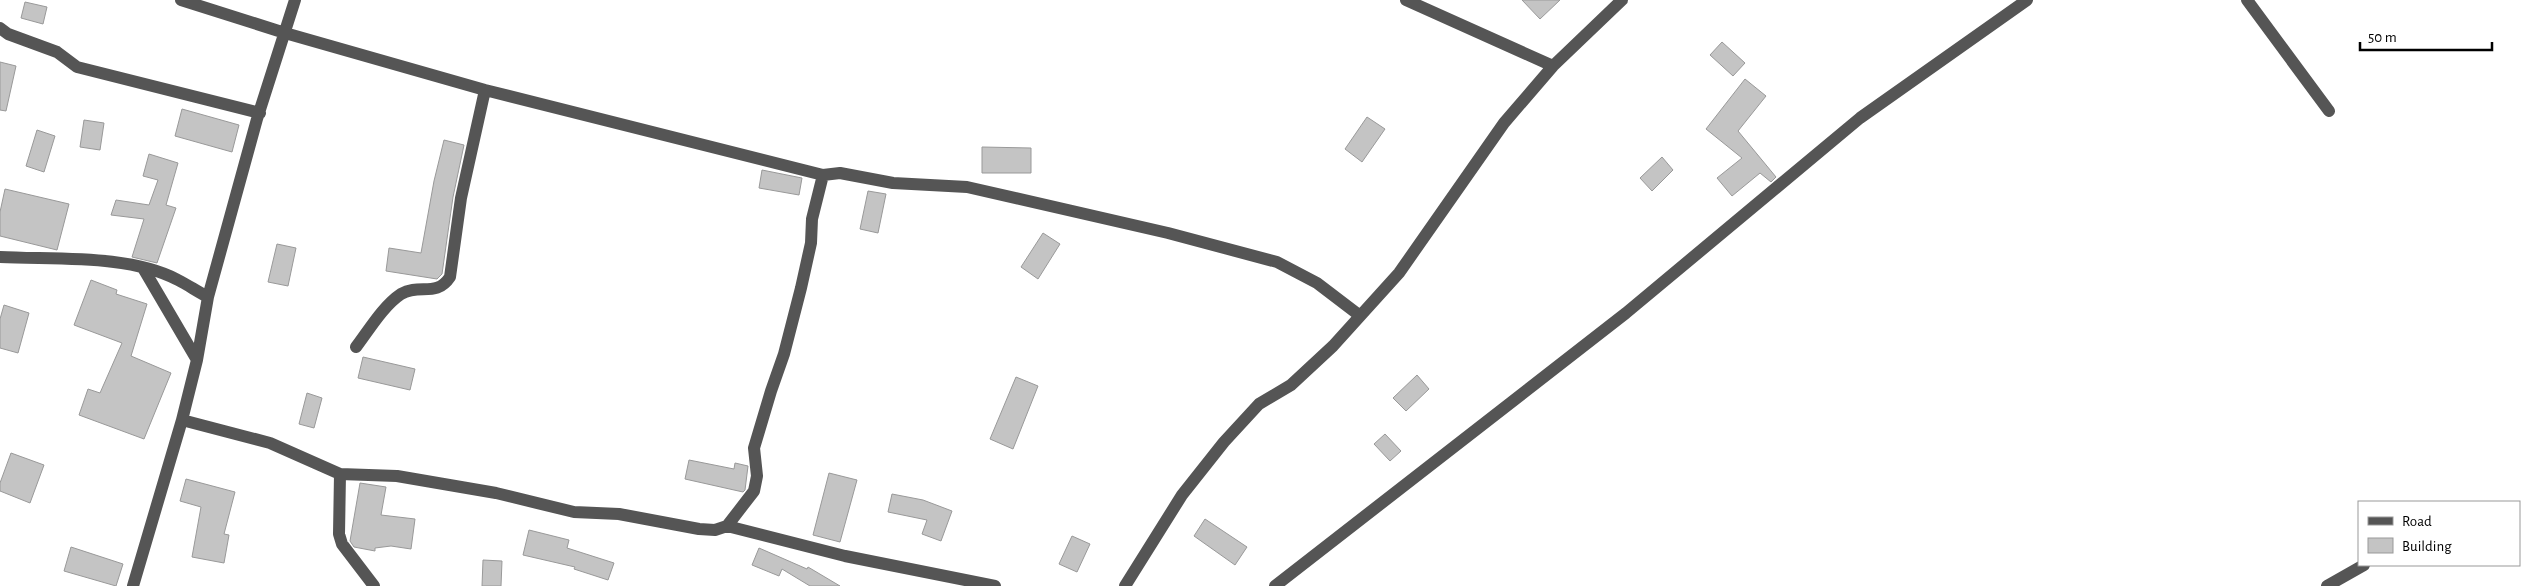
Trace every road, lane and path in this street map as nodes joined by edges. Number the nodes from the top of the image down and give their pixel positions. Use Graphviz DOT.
graph roads {
  1 [pos="180,0"];
  2 [pos="295,0"];
  3 [pos="1406,0"];
  4 [pos="1622,0"];
  5 [pos="2027,0"];
  6 [pos="2247,0"];
  7 [pos="0,28"];
  8 [pos="285,33"];
  9 [pos="1553,66"];
  10 [pos="485,90"];
  11 [pos="2329,110"];
  12 [pos="260,113"];
  13 [pos="823,175"];
  14 [pos="0,257"];
  15 [pos="143,268"];
  16 [pos="208,297"];
  17 [pos="1359,315"];
  18 [pos="356,348"];
  19 [pos="197,360"];
  20 [pos="182,420"];
  21 [pos="340,474"];
  22 [pos="727,526"];
  23 [pos="2362,566"];
  24 [pos="133,586"];
  25 [pos="374,586"];
  26 [pos="995,586"];
  27 [pos="1125,586"];
  28 [pos="1275,586"];
  29 [pos="2327,586"];
  1 -- 8 [label="street"];
  2 -- 8 [label="street"];
  3 -- 9 [label="street"];
  4 -- 9 [label="street"];
  5 -- 28 [label="street"];
  6 -- 11 [label="street"];
  7 -- 12 [label="street"];
  8 -- 10 [label="street"];
  8 -- 12 [label="street"];
  9 -- 17 [label="street"];
  10 -- 13 [label="street"];
  10 -- 18 [label="street"];
  12 -- 16 [label="street"];
  13 -- 17 [label="street"];
  13 -- 22 [label="street"];
  14 -- 15 [label="street"];
  15 -- 16 [label="street"];
  15 -- 19 [label="street"];
  16 -- 19 [label="street"];
  17 -- 27 [label="street"];
  19 -- 20 [label="street"];
  20 -- 21 [label="street"];
  20 -- 24 [label="street"];
  21 -- 22 [label="street"];
  21 -- 25 [label="street"];
  22 -- 26 [label="street"];
  23 -- 29 [label="street"];
}
